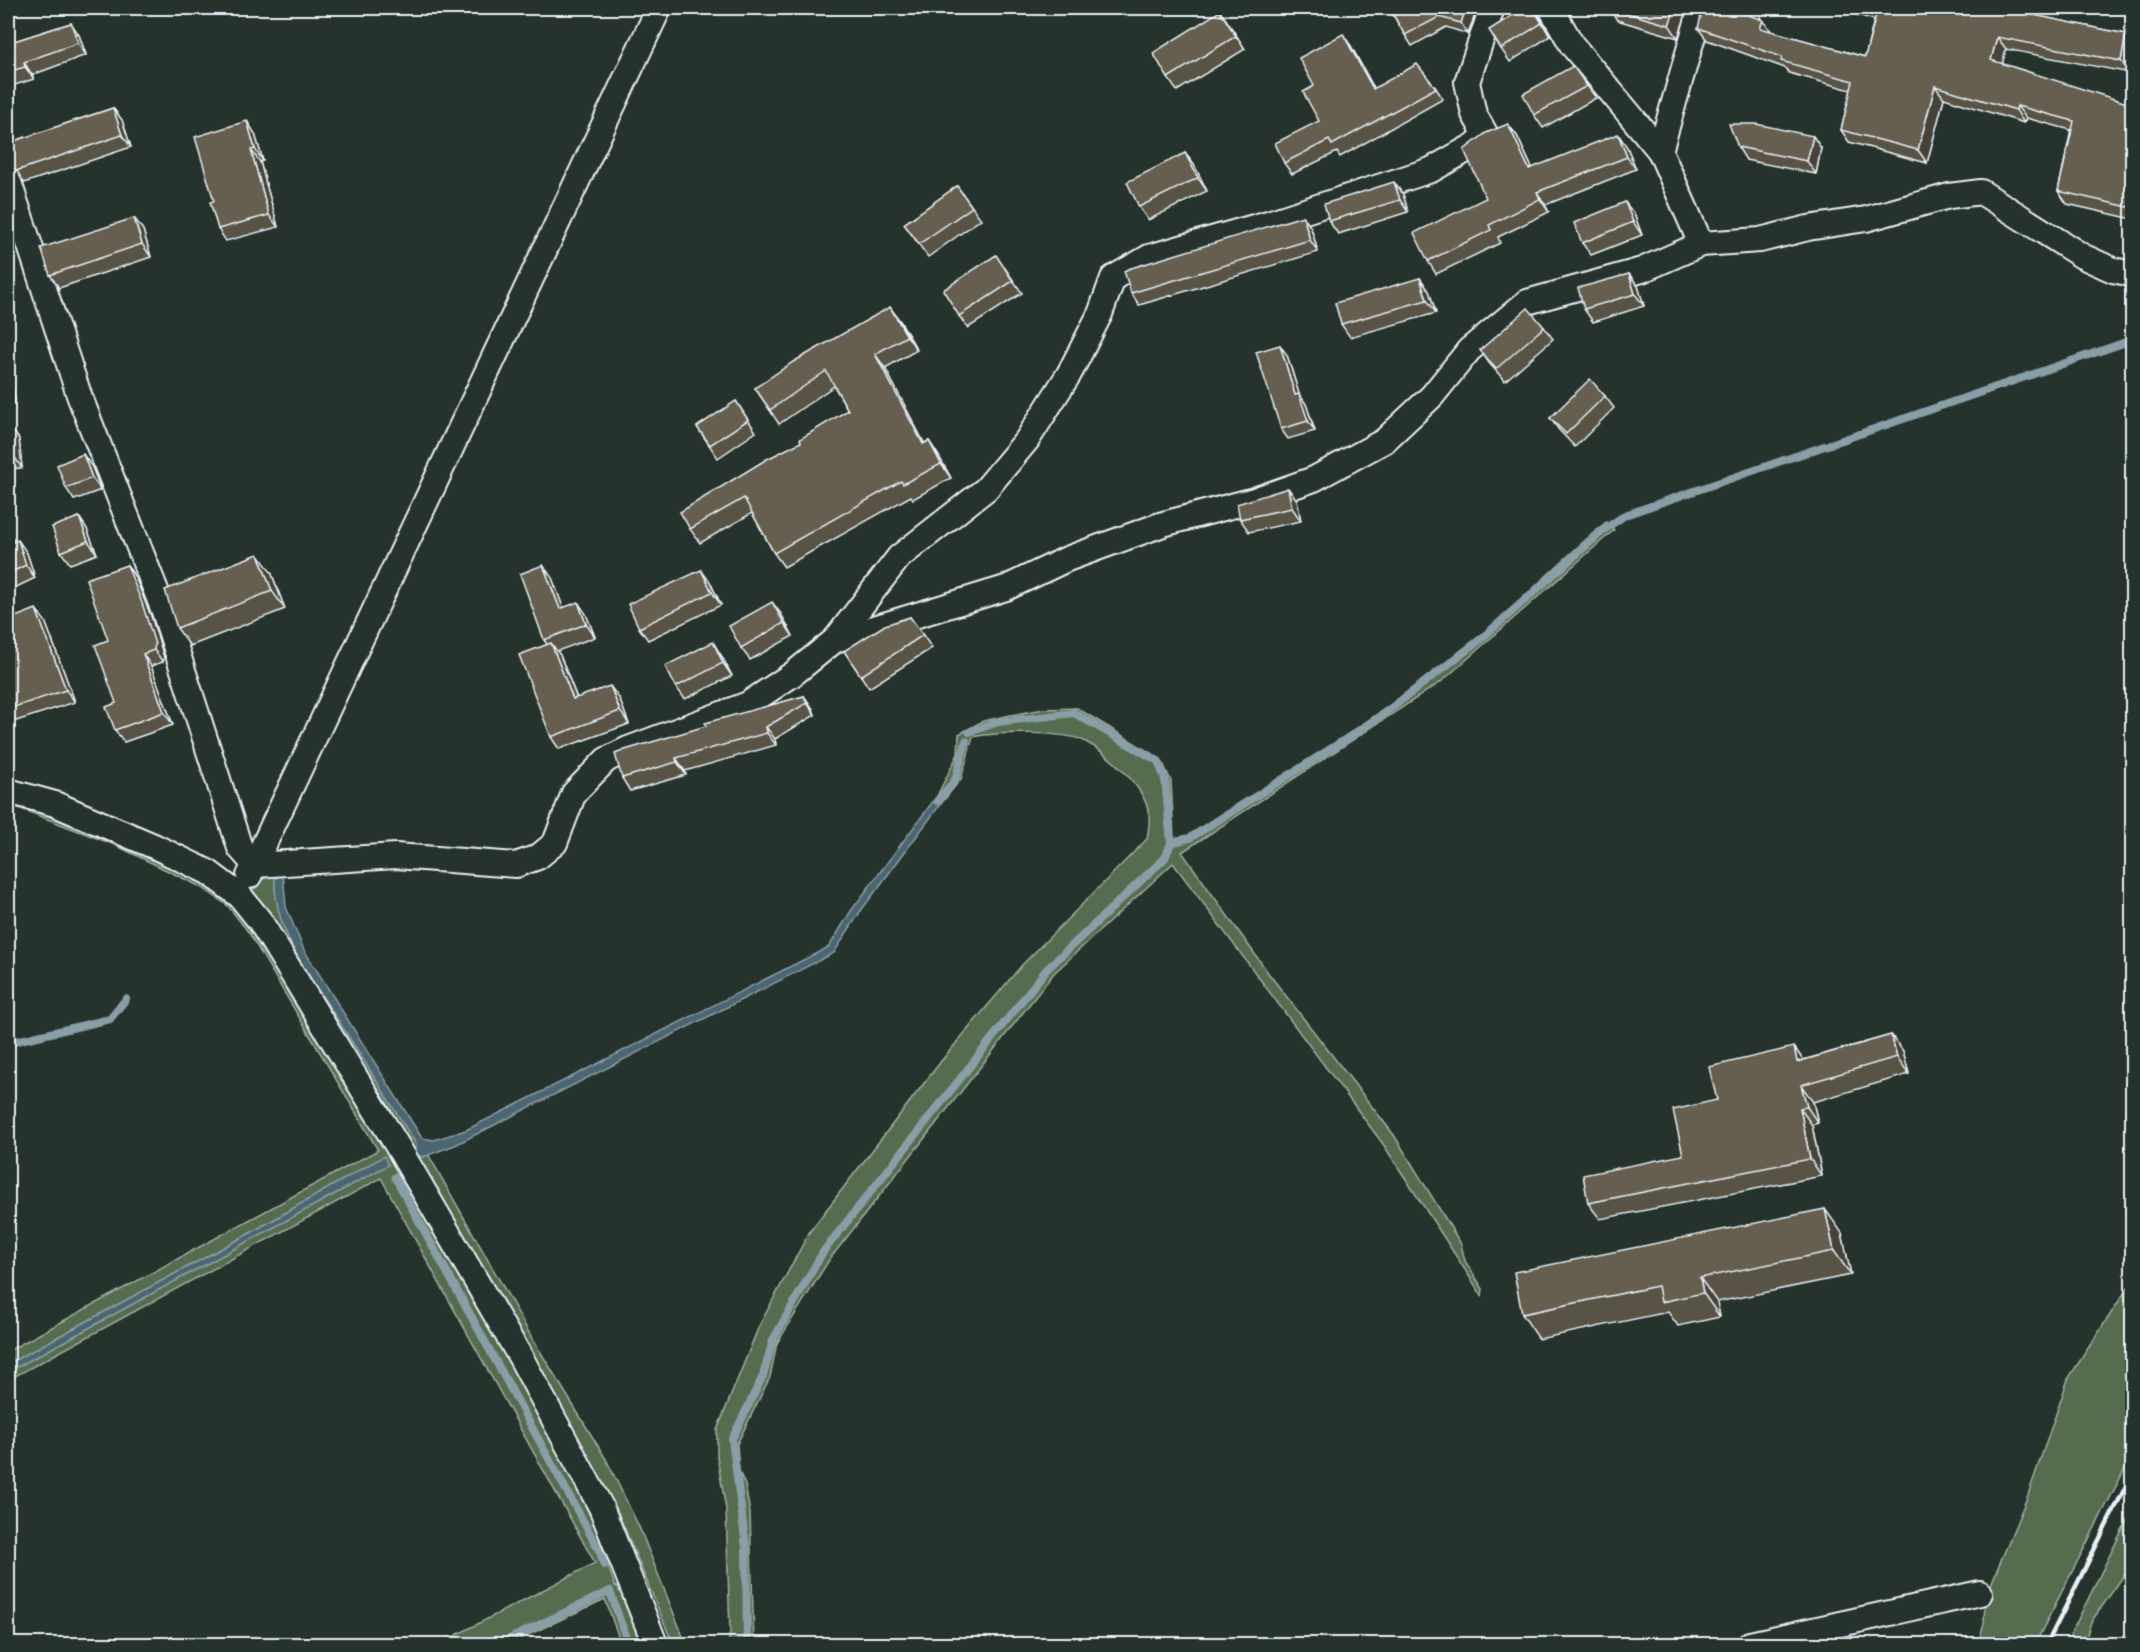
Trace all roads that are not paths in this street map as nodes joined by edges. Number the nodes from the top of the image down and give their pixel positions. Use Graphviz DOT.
graph roads {
  1 [pos="659,8"];
  2 [pos="1492,8"];
  3 [pos="1551,8"];
  4 [pos="1701,8"];
  5 [pos="1660,151"];
  6 [pos="8,179"];
  7 [pos="1701,244"];
  8 [pos="2133,274"];
  9 [pos="835,640"];
  10 [pos="8,791"];
  11 [pos="255,865"];
  12 [pos="240,896"];
  13 [pos="1980,1593"];
  14 [pos="655,1644"];
  15 [pos="1750,1644"];
  1 -- 11 [label="street"];
  2 -- 9 [label="street"];
  3 -- 5 [label="street"];
  4 -- 5 [label="street"];
  5 -- 7 [label="street"];
  6 -- 11 [label="street"];
  7 -- 8 [label="street"];
  7 -- 9 [label="street"];
  9 -- 11 [label="street"];
  10 -- 12 [label="street"];
  11 -- 12 [label="street"];
  12 -- 14 [label="street"];
  13 -- 15 [label="street"];
}
